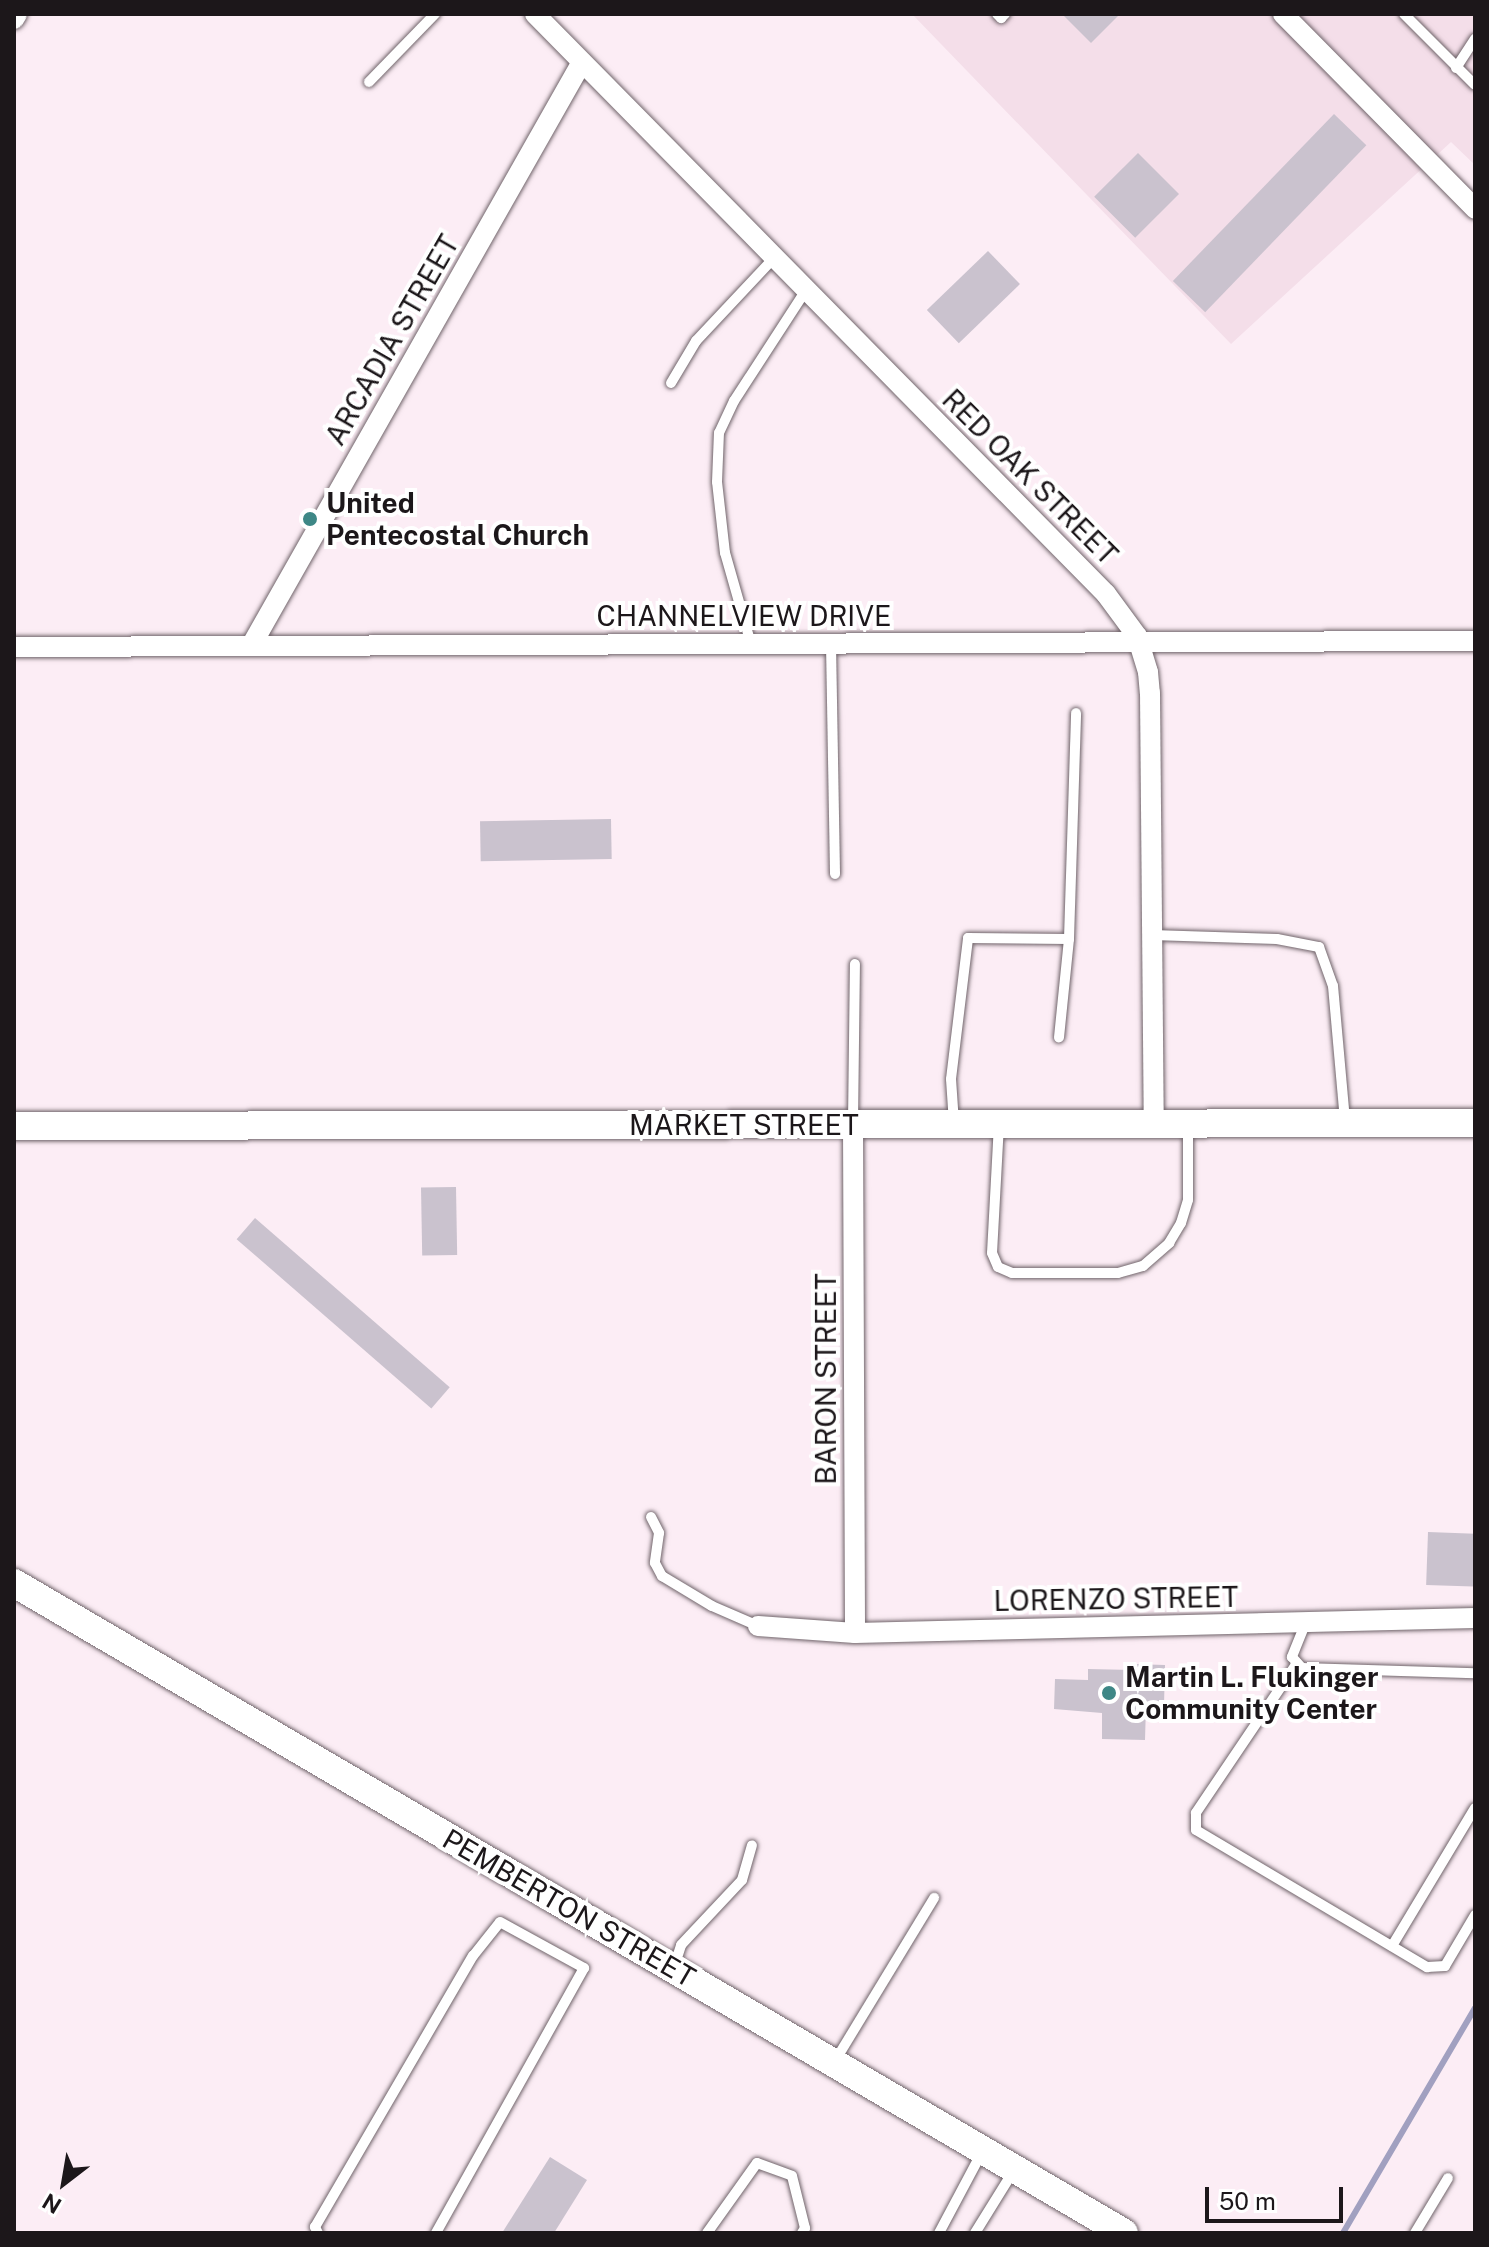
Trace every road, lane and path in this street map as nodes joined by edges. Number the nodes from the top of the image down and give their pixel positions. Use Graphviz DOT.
graph roads {
  1 [pos="435,14"];
  2 [pos="535,14"];
  3 [pos="997,14"];
  4 [pos="1005,14"];
  5 [pos="1283,14"];
  6 [pos="1404,14"];
  7 [pos="1475,39"];
  8 [pos="582,62"];
  9 [pos="1456,68"];
  10 [pos="369,82"];
  11 [pos="1475,85"];
  12 [pos="1475,209"];
  13 [pos="774,258"];
  14 [pos="806,290"];
  15 [pos="671,383"];
  16 [pos="1475,641"];
  17 [pos="1140,642"];
  18 [pos="751,644"];
  19 [pos="831,644"];
  20 [pos="251,646"];
  21 [pos="14,647"];
  22 [pos="1076,713"];
  23 [pos="835,874"];
  24 [pos="1152,935"];
  25 [pos="1069,939"];
  26 [pos="855,964"];
  27 [pos="1059,1037"];
  28 [pos="1188,1123"];
  29 [pos="1345,1123"];
  30 [pos="1475,1123"];
  31 [pos="999,1124"];
  32 [pos="1154,1124"];
  33 [pos="853,1125"];
  34 [pos="954,1125"];
  35 [pos="14,1126"];
  36 [pos="651,1517"];
  37 [pos="14,1583"];
  38 [pos="1475,1618"];
  39 [pos="1306,1622"];
  40 [pos="758,1626"];
  41 [pos="855,1633"];
  42 [pos="1297,1663"];
  43 [pos="1475,1673"];
  44 [pos="1475,1808"];
  45 [pos="752,1845"];
  46 [pos="934,1898"];
  47 [pos="1475,1915"];
  48 [pos="1392,1946"];
  49 [pos="673,1969"];
  50 [pos="834,2063"];
  51 [pos="983,2150"];
  52 [pos="1015,2169"];
  53 [pos="1448,2178"];
  54 [pos="318,2233"];
  55 [pos="436,2233"];
  56 [pos="707,2233"];
  57 [pos="802,2233"];
  58 [pos="939,2233"];
  59 [pos="975,2233"];
  60 [pos="1124,2233"];
  61 [pos="1415,2233"];
  1 -- 10 [label="lane"];
  2 -- 8 [label="street, RED OAK STREET"];
  3 -- 4 [label="lane"];
  5 -- 12 [label="street"];
  6 -- 9 [label="lane"];
  7 -- 9 [label="lane"];
  8 -- 13 [label="street, RED OAK STREET"];
  8 -- 20 [label="street, ARCADIA STREET"];
  9 -- 11 [label="lane"];
  13 -- 14 [label="street, RED OAK STREET"];
  13 -- 15 [label="lane"];
  14 -- 17 [label="street, RED OAK STREET"];
  14 -- 18 [label="lane"];
  16 -- 17 [label="street, CHANNELVIEW DRIVE"];
  17 -- 19 [label="street, CHANNELVIEW DRIVE"];
  17 -- 24 [label="street, RED OAK STREET"];
  18 -- 19 [label="street, CHANNELVIEW DRIVE"];
  18 -- 20 [label="street, CHANNELVIEW DRIVE"];
  19 -- 23 [label="lane"];
  20 -- 21 [label="street, CHANNELVIEW DRIVE"];
  22 -- 25 [label="lane"];
  24 -- 29 [label="lane"];
  24 -- 32 [label="street, RED OAK STREET"];
  25 -- 27 [label="lane"];
  25 -- 34 [label="lane"];
  26 -- 33 [label="lane"];
  28 -- 29 [label="street, MARKET STREET"];
  28 -- 31 [label="lane"];
  28 -- 32 [label="street, MARKET STREET"];
  29 -- 30 [label="street, MARKET STREET"];
  31 -- 32 [label="street, MARKET STREET"];
  31 -- 34 [label="street, MARKET STREET"];
  33 -- 34 [label="street, MARKET STREET"];
  33 -- 35 [label="street, MARKET STREET"];
  33 -- 41 [label="street, BARON STREET"];
  36 -- 40 [label="lane"];
  37 -- 49 [label="street, PEMBERTON STREET"];
  38 -- 39 [label="street, LORENZO STREET"];
  39 -- 41 [label="street, LORENZO STREET"];
  39 -- 42 [label="lane"];
  40 -- 41 [label="street, LORENZO STREET"];
  42 -- 43 [label="lane"];
  42 -- 48 [label="lane"];
  44 -- 48 [label="lane"];
  45 -- 49 [label="lane"];
  46 -- 50 [label="lane"];
  47 -- 48 [label="lane"];
  49 -- 50 [label="street, PEMBERTON STREET"];
  50 -- 51 [label="street, PEMBERTON STREET"];
  51 -- 52 [label="street, PEMBERTON STREET"];
  51 -- 58 [label="lane"];
  52 -- 59 [label="lane"];
  52 -- 60 [label="street, PEMBERTON STREET"];
  53 -- 61 [label="lane"];
  54 -- 55 [label="lane"];
  56 -- 57 [label="lane"];
}
